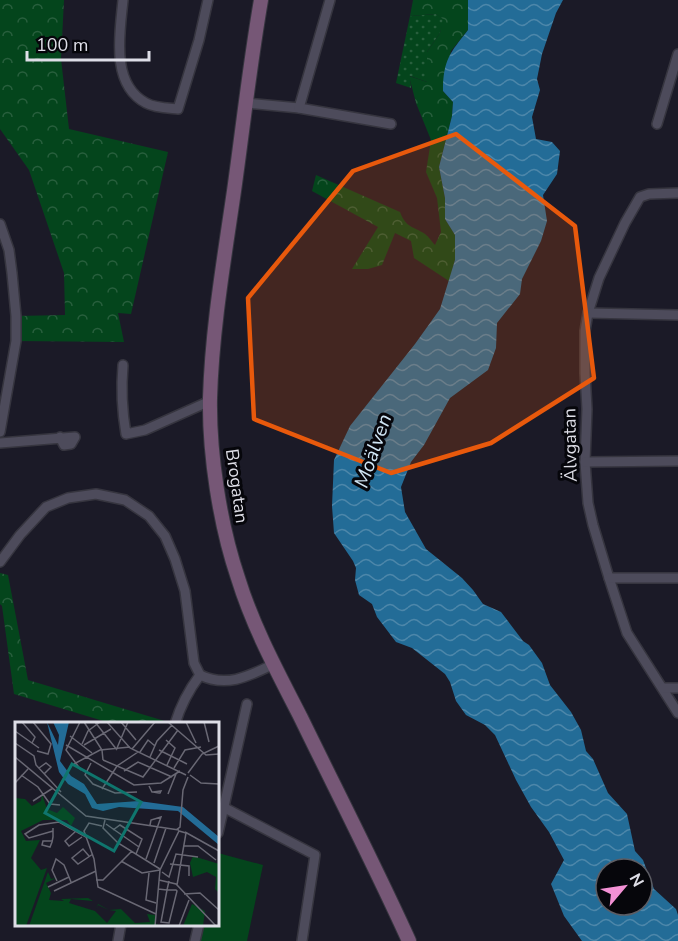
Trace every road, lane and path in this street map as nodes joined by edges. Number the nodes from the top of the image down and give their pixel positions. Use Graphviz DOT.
graph roads {
  1 [pos="123,0"];
  2 [pos="208,0"];
  3 [pos="261,0"];
  4 [pos="330,0"];
  5 [pos="678,54"];
  6 [pos="246,103"];
  7 [pos="299,108"];
  8 [pos="391,124"];
  9 [pos="657,124"];
  10 [pos="678,193"];
  11 [pos="0,224"];
  12 [pos="588,313"];
  13 [pos="678,315"];
  14 [pos="123,364"];
  15 [pos="210,401"];
  16 [pos="0,431"];
  17 [pos="60,437"];
  18 [pos="0,443"];
  19 [pos="678,461"];
  20 [pos="585,462"];
  21 [pos="0,562"];
  22 [pos="609,578"];
  23 [pos="678,578"];
  24 [pos="274,664"];
  25 [pos="200,675"];
  26 [pos="663,688"];
  27 [pos="678,688"];
  28 [pos="246,704"];
  29 [pos="678,713"];
  30 [pos="176,722"];
  31 [pos="223,807"];
  32 [pos="219,828"];
  33 [pos="121,926"];
  34 [pos="199,926"];
  35 [pos="117,941"];
  36 [pos="195,941"];
  37 [pos="302,941"];
  38 [pos="409,941"];
  1 -- 2 [label="street"];
  3 -- 6 [label="main road, Brogatan"];
  4 -- 7 [label="street"];
  5 -- 9 [label="street"];
  6 -- 7 [label="street"];
  6 -- 15 [label="main road, Brogatan"];
  7 -- 8 [label="street"];
  10 -- 12 [label="street, Älvgatan"];
  11 -- 16 [label="street"];
  12 -- 13 [label="street"];
  12 -- 20 [label="street, Älvgatan"];
  14 -- 15 [label="street"];
  15 -- 24 [label="main road, Brogatan"];
  17 -- 18 [label="street"];
  19 -- 20 [label="street"];
  20 -- 22 [label="street, Älvgatan"];
  21 -- 25 [label="street"];
  22 -- 23 [label="street"];
  22 -- 26 [label="street, Älvgatan"];
  24 -- 25 [label="street"];
  24 -- 38 [label="main road, Brogatan"];
  25 -- 30 [label="street"];
  26 -- 27 [label="street"];
  26 -- 29 [label="street, Älvgatan"];
  28 -- 31 [label="street"];
  31 -- 32 [label="street"];
  31 -- 37 [label="street"];
  33 -- 35 [label="street"];
  34 -- 36 [label="street"];
}
